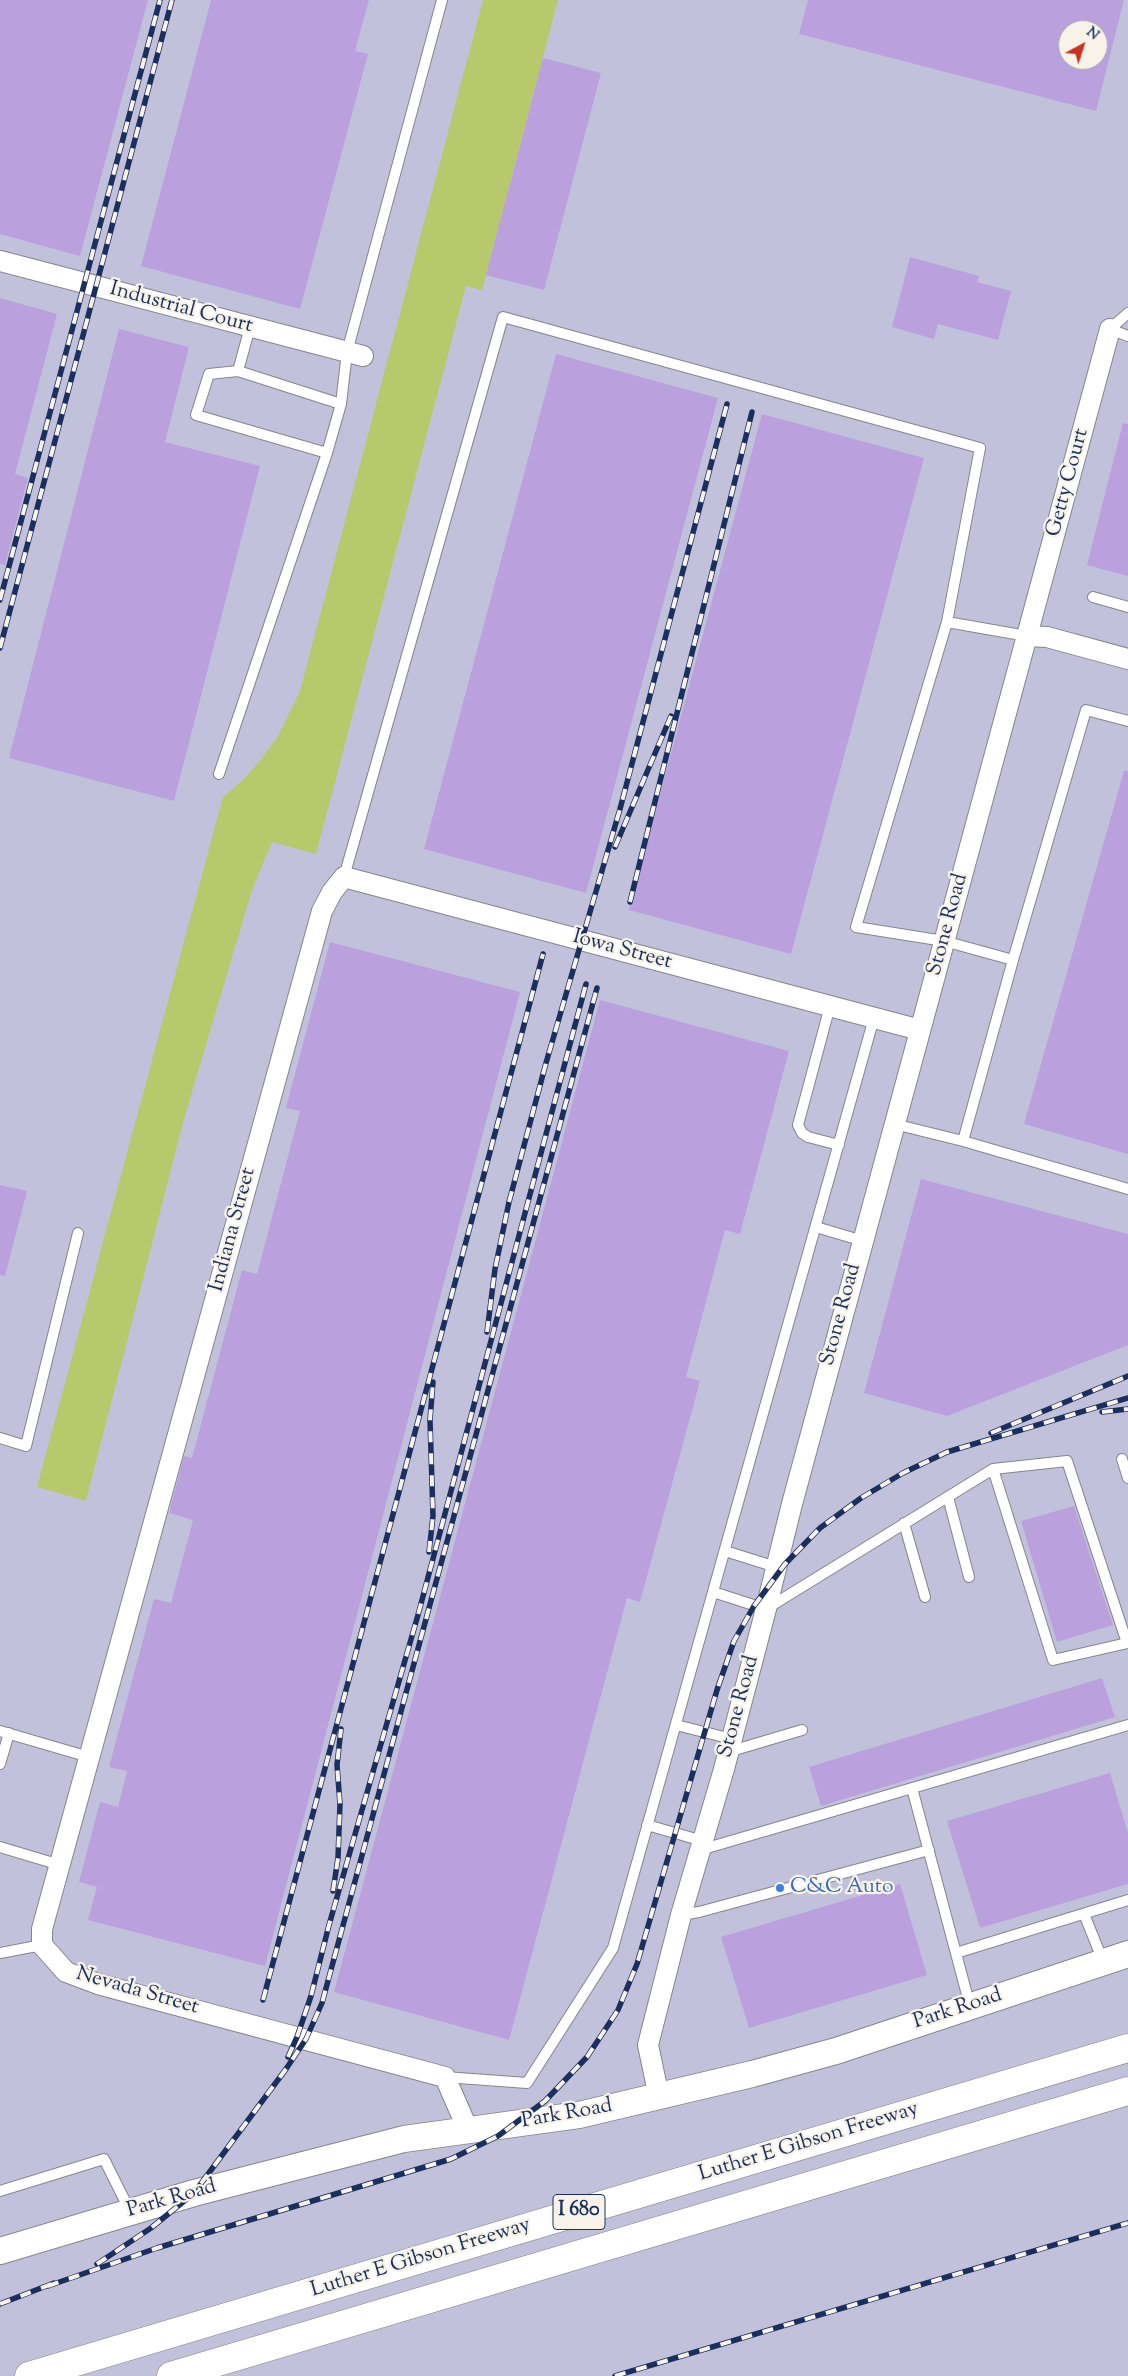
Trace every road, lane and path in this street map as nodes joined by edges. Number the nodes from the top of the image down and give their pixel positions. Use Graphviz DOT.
graph roads {
  1 [pos="442,0"];
  2 [pos="0,261"];
  3 [pos="1128,313"];
  4 [pos="250,327"];
  5 [pos="1119,332"];
  6 [pos="355,354"];
  7 [pos="238,371"];
  8 [pos="342,404"];
  9 [pos="327,453"];
  10 [pos="1093,597"];
  11 [pos="1128,607"];
  12 [pos="947,622"];
  13 [pos="1027,636"];
  14 [pos="1128,659"];
  15 [pos="1128,721"];
  16 [pos="219,774"];
  17 [pos="338,885"];
  18 [pos="944,941"];
  19 [pos="1013,960"];
  20 [pos="830,1006"];
  21 [pos="874,1018"];
  22 [pos="920,1030"];
  23 [pos="894,1124"];
  24 [pos="963,1141"];
  25 [pos="839,1145"];
  26 [pos="1128,1189"];
  27 [pos="816,1227"];
  28 [pos="78,1233"];
  29 [pos="863,1241"];
  30 [pos="0,1438"];
  31 [pos="1122,1460"];
  32 [pos="993,1469"];
  33 [pos="1128,1478"];
  34 [pos="948,1496"];
  35 [pos="904,1523"];
  36 [pos="725,1551"];
  37 [pos="776,1567"];
  38 [pos="969,1577"];
  39 [pos="713,1592"];
  40 [pos="925,1597"];
  41 [pos="766,1610"];
  42 [pos="676,1725"];
  43 [pos="1128,1725"];
  44 [pos="802,1730"];
  45 [pos="4,1732"];
  46 [pos="730,1746"];
  47 [pos="89,1757"];
  48 [pos="0,1764"];
  49 [pos="912,1788"];
  50 [pos="648,1825"];
  51 [pos="702,1846"];
  52 [pos="0,1847"];
  53 [pos="929,1850"];
  54 [pos="60,1865"];
  55 [pos="1128,1900"];
  56 [pos="1084,1914"];
  57 [pos="682,1915"];
  58 [pos="42,1945"];
  59 [pos="0,1953"];
  60 [pos="956,1953"];
  61 [pos="1128,1954"];
  62 [pos="1104,1963"];
  63 [pos="970,2006"];
  64 [pos="1128,2048"];
  65 [pos="445,2077"];
  66 [pos="1128,2091"];
  67 [pos="660,2097"];
  68 [pos="468,2130"];
  69 [pos="0,2191"];
  70 [pos="130,2212"];
  71 [pos="0,2251"];
  72 [pos="29,2376"];
  73 [pos="172,2376"];
  1 -- 6 [label="lane"];
  2 -- 4 [label="street, Industrial Court"];
  3 -- 5 [label="lane"];
  4 -- 6 [label="street, Industrial Court"];
  4 -- 7 [label="lane"];
  5 -- 13 [label="street, Getty Court"];
  6 -- 8 [label="lane"];
  7 -- 8 [label="lane"];
  7 -- 9 [label="lane"];
  8 -- 9 [label="lane"];
  9 -- 16 [label="lane"];
  10 -- 11 [label="lane"];
  12 -- 13 [label="lane"];
  12 -- 17 [label="lane"];
  12 -- 18 [label="lane"];
  13 -- 14 [label="street"];
  13 -- 18 [label="street, Stone Road"];
  15 -- 19 [label="lane"];
  17 -- 20 [label="street, Iowa Street"];
  17 -- 47 [label="street, Indiana Street"];
  18 -- 19 [label="lane"];
  18 -- 22 [label="street, Stone Road"];
  19 -- 24 [label="lane"];
  20 -- 21 [label="street, Iowa Street"];
  20 -- 25 [label="lane"];
  21 -- 22 [label="street, Iowa Street"];
  21 -- 25 [label="lane"];
  22 -- 23 [label="street, Stone Road"];
  23 -- 24 [label="lane"];
  23 -- 29 [label="street, Stone Road"];
  24 -- 26 [label="lane"];
  25 -- 27 [label="lane"];
  27 -- 29 [label="lane"];
  27 -- 36 [label="lane"];
  28 -- 30 [label="lane"];
  29 -- 37 [label="street, Stone Road"];
  31 -- 33 [label="lane"];
  32 -- 32 [label="lane"];
  32 -- 34 [label="lane"];
  34 -- 35 [label="lane"];
  34 -- 38 [label="lane"];
  35 -- 40 [label="lane"];
  35 -- 41 [label="lane"];
  36 -- 37 [label="lane"];
  36 -- 39 [label="lane"];
  37 -- 41 [label="street, Stone Road"];
  39 -- 41 [label="lane"];
  39 -- 42 [label="lane"];
  41 -- 46 [label="street, Stone Road"];
  42 -- 46 [label="lane"];
  42 -- 50 [label="lane"];
  43 -- 49 [label="lane"];
  44 -- 46 [label="lane"];
  45 -- 47 [label="lane"];
  45 -- 48 [label="lane"];
  46 -- 51 [label="street, Stone Road"];
  47 -- 54 [label="street"];
  49 -- 51 [label="lane"];
  49 -- 53 [label="lane"];
  50 -- 51 [label="lane"];
  50 -- 65 [label="lane"];
  51 -- 57 [label="street, Stone Road"];
  52 -- 54 [label="lane"];
  53 -- 57 [label="lane"];
  53 -- 60 [label="lane"];
  54 -- 58 [label="street"];
  55 -- 56 [label="lane"];
  56 -- 60 [label="lane"];
  56 -- 62 [label="lane"];
  57 -- 67 [label="street, Stone Road"];
  58 -- 59 [label="lane"];
  58 -- 65 [label="street, Nevada Street"];
  60 -- 63 [label="lane"];
  61 -- 62 [label="street, Park Road"];
  62 -- 63 [label="street, Park Road"];
  63 -- 67 [label="street, Park Road"];
  64 -- 72 [label="highway, Luther E Gibson Freeway / I 680"];
  65 -- 68 [label="street"];
  66 -- 73 [label="highway, Luther E Gibson Freeway / I 680"];
  67 -- 68 [label="street, Park Road"];
  68 -- 70 [label="street, Park Road"];
  69 -- 70 [label="lane"];
  70 -- 71 [label="street, Park Road"];
}
